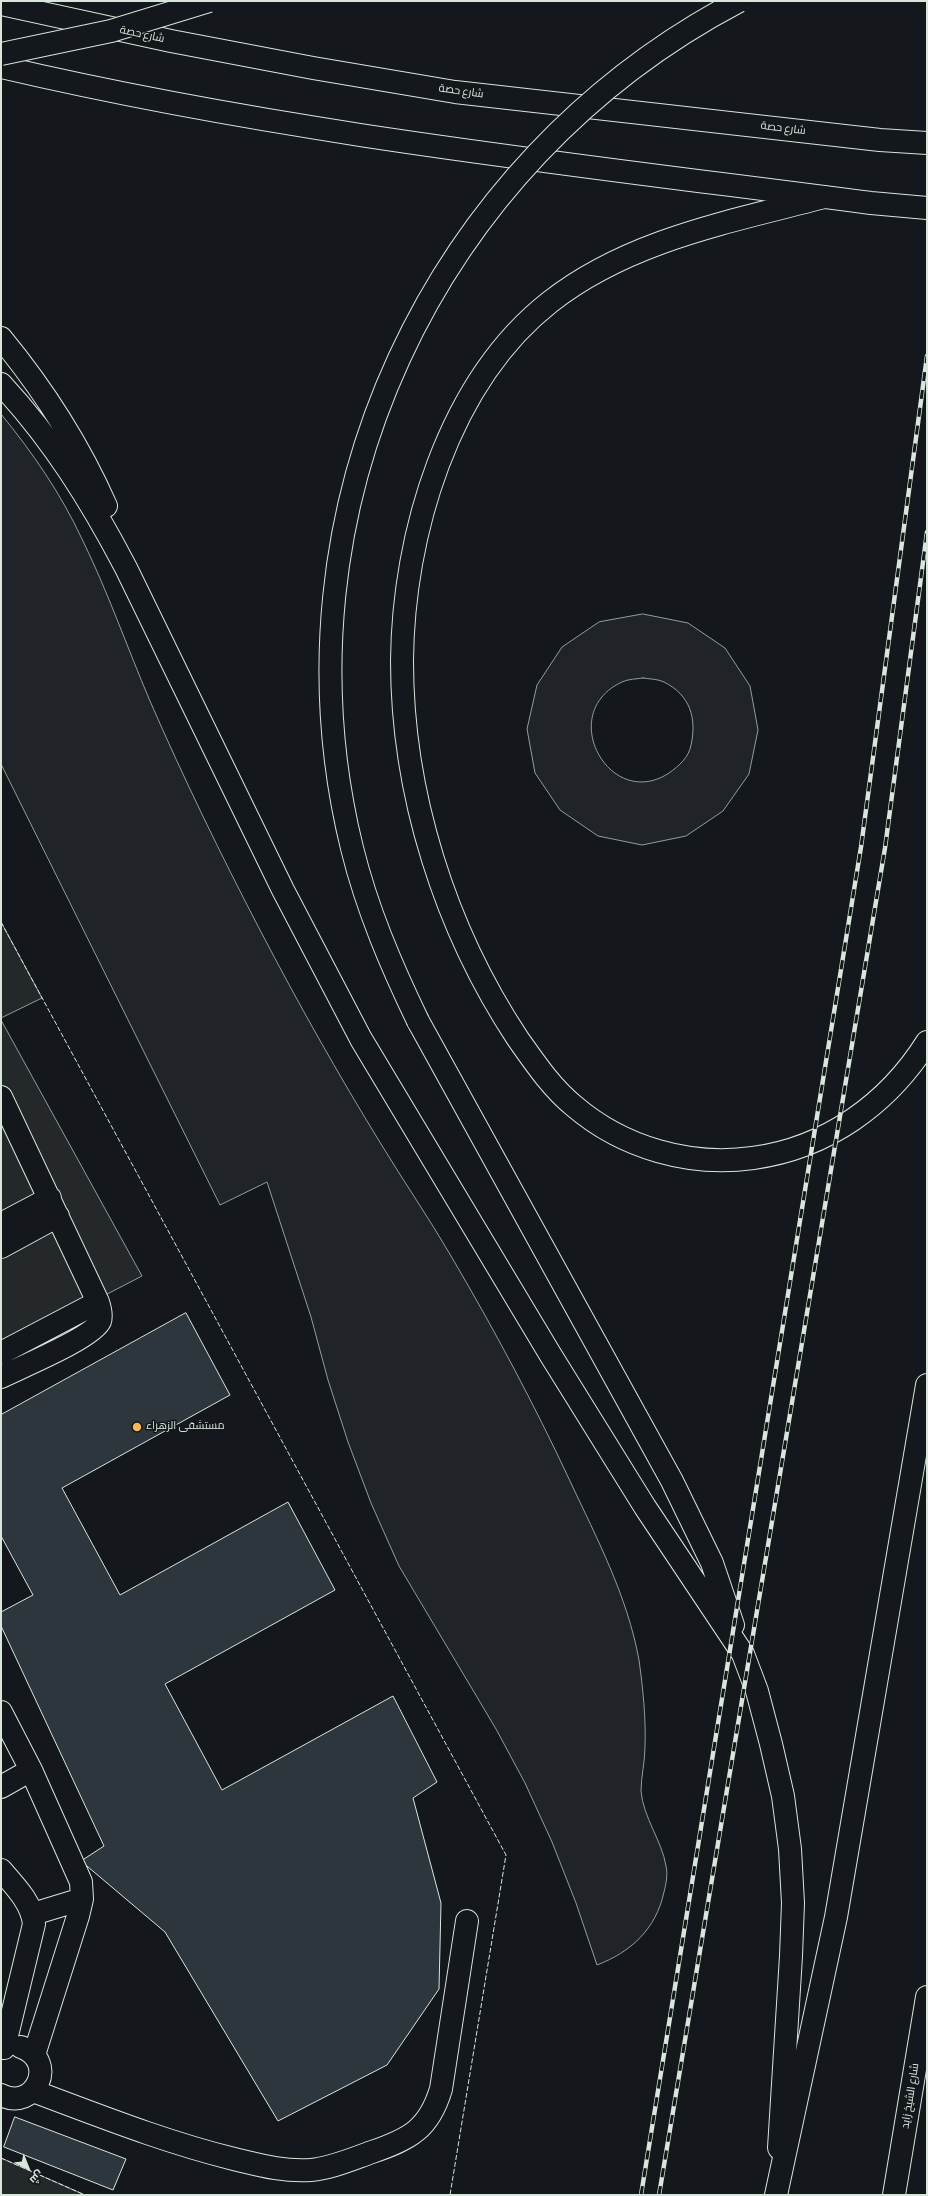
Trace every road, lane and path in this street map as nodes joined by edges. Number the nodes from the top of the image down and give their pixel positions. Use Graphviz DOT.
graph roads {
  1 [pos="209,1"];
  2 [pos="739,1"];
  3 [pos="1,4"];
  4 [pos="1,54"];
  5 [pos="1,67"];
  6 [pos="927,143"];
  7 [pos="824,197"];
  8 [pos="927,208"];
  9 [pos="1,338"];
  10 [pos="1,384"];
  11 [pos="126,568"];
  12 [pos="927,1042"];
  13 [pos="1,1097"];
  14 [pos="54,1207"];
  15 [pos="1,1224"];
  16 [pos="1,1247"];
  17 [pos="98,1302"];
  18 [pos="1,1353"];
  19 [pos="1,1376"];
  20 [pos="927,1385"];
  21 [pos="743,1654"];
  22 [pos="1,1712"];
  23 [pos="32,1770"];
  24 [pos="1,1787"];
  25 [pos="1,1871"];
  26 [pos="82,1899"];
  27 [pos="33,1914"];
  28 [pos="467,1922"];
  29 [pos="927,1997"];
  30 [pos="3,2049"];
  31 [pos="34,2055"];
  32 [pos="33,2091"];
  33 [pos="1,2095"];
  34 [pos="776,2191"];
  35 [pos="894,2195"];
  1 -- 4 [label="main road, bridge"];
  2 -- 21 [label="main road, bridge"];
  3 -- 6 [label="main road, شارع حصة"];
  5 -- 7 [label="main road"];
  7 -- 8 [label="main road"];
  7 -- 12 [label="main road"];
  9 -- 11 [label="main road"];
  10 -- 11 [label="main road"];
  11 -- 21 [label="main road"];
  13 -- 14 [label="main road"];
  14 -- 15 [label="main road"];
  14 -- 16 [label="main road"];
  14 -- 17 [label="main road"];
  17 -- 18 [label="main road"];
  17 -- 19 [label="main road"];
  20 -- 34 [label="main road"];
  21 -- 34 [label="main road"];
  22 -- 23 [label="main road"];
  23 -- 24 [label="main road"];
  23 -- 26 [label="main road"];
  25 -- 27 [label="main road"];
  26 -- 27 [label="main road"];
  26 -- 31 [label="main road"];
  27 -- 30 [label="main road"];
  28 -- 32 [label="main road"];
  29 -- 35 [label="main road, شارع الشيخ زايد"];
  30 -- 31 [label="main road"];
  31 -- 32 [label="main road"];
  32 -- 33 [label="main road"];
}
